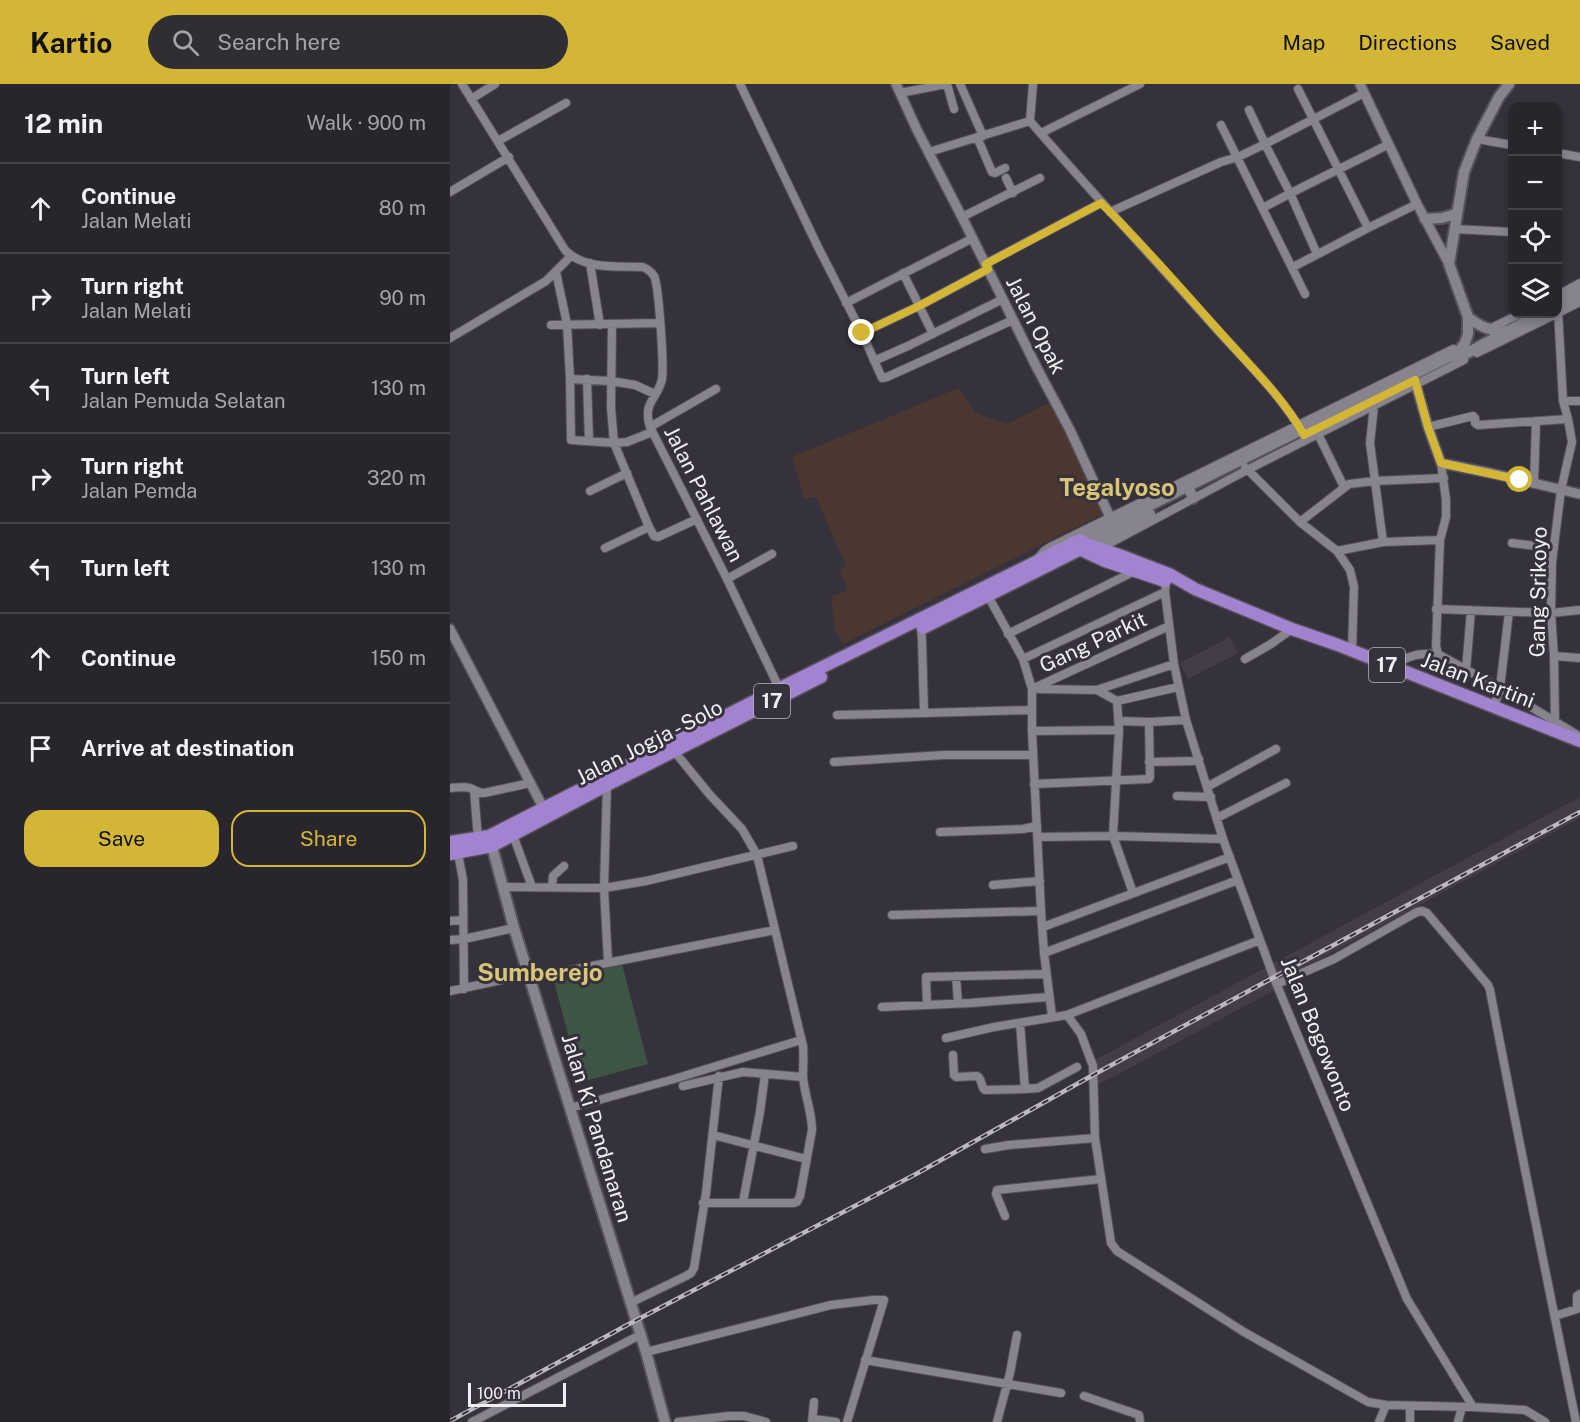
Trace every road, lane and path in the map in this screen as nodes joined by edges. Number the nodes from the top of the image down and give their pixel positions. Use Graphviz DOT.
graph roads {
  1 [pos="462,84"];
  2 [pos="495,84"];
  3 [pos="740,84"];
  4 [pos="946,84"];
  5 [pos="960,84"];
  6 [pos="1033,84"];
  7 [pos="1140,84"];
  8 [pos="1509,84"];
  9 [pos="898,89"];
  10 [pos="1298,89"];
  11 [pos="1362,89"];
  12 [pos="471,99"];
  13 [pos="566,103"];
  14 [pos="954,109"];
  15 [pos="1249,111"];
  16 [pos="1314,120"];
  17 [pos="1030,121"];
  18 [pos="1221,125"];
  19 [pos="1041,133"];
  20 [pos="980,137"];
  21 [pos="1477,139"];
  22 [pos="498,141"];
  23 [pos="1265,144"];
  24 [pos="1389,144"];
  25 [pos="1508,144"];
  26 [pos="929,152"];
  27 [pos="1562,154"];
  28 [pos="509,157"];
  29 [pos="1238,157"];
  30 [pos="1580,157"];
  31 [pos="1005,168"];
  32 [pos="1339,170"];
  33 [pos="1006,178"];
  34 [pos="1040,178"];
  35 [pos="450,192"];
  36 [pos="1013,193"];
  37 [pos="1290,193"];
  38 [pos="1101,203"];
  39 [pos="1417,204"];
  40 [pos="1263,208"];
  41 [pos="1110,212"];
  42 [pos="1456,214"];
  43 [pos="962,217"];
  44 [pos="1425,219"];
  45 [pos="1368,228"];
  46 [pos="1454,229"];
  47 [pos="1508,232"];
  48 [pos="973,238"];
  49 [pos="1317,254"];
  50 [pos="571,256"];
  51 [pos="590,263"];
  52 [pos="1449,264"];
  53 [pos="987,267"];
  54 [pos="1293,267"];
  55 [pos="556,272"];
  56 [pos="903,273"];
  57 [pos="1580,283"];
  58 [pos="1562,292"];
  59 [pos="1580,292"];
  60 [pos="1305,294"];
  61 [pos="1003,299"];
  62 [pos="1562,302"];
  63 [pos="1580,302"];
  64 [pos="846,303"];
  65 [pos="919,306"];
  66 [pos="1562,311"];
  67 [pos="1468,317"];
  68 [pos="1512,318"];
  69 [pos="1532,318"];
  70 [pos="1546,318"];
  71 [pos="1557,318"];
  72 [pos="1013,320"];
  73 [pos="660,323"];
  74 [pos="567,324"];
  75 [pos="551,325"];
  76 [pos="600,325"];
  77 [pos="612,325"];
  78 [pos="1489,329"];
  79 [pos="1507,331"];
  80 [pos="862,333"];
  81 [pos="933,334"];
  82 [pos="450,338"];
  83 [pos="1465,343"];
  84 [pos="874,361"];
  85 [pos="1415,379"];
  86 [pos="570,380"];
  87 [pos="587,380"];
  88 [pos="610,381"];
  89 [pos="716,389"];
  90 [pos="655,394"];
  91 [pos="1563,400"];
  92 [pos="1580,401"];
  93 [pos="1374,406"];
  94 [pos="1568,420"];
  95 [pos="1536,421"];
  96 [pos="1319,424"];
  97 [pos="1428,427"];
  98 [pos="651,430"];
  99 [pos="1301,430"];
  100 [pos="589,440"];
  101 [pos="1576,442"];
  102 [pos="614,443"];
  103 [pos="1441,463"];
  104 [pos="1243,466"];
  105 [pos="627,473"];
  106 [pos="1444,478"];
  107 [pos="1375,481"];
  108 [pos="1534,484"];
  109 [pos="1344,487"];
  110 [pos="1189,490"];
  111 [pos="1561,490"];
  112 [pos="590,491"];
  113 [pos="1580,494"];
  114 [pos="697,519"];
  115 [pos="1300,522"];
  116 [pos="1113,524"];
  117 [pos="650,527"];
  118 [pos="1440,540"];
  119 [pos="1383,542"];
  120 [pos="1512,543"];
  121 [pos="604,548"];
  122 [pos="1086,548"];
  123 [pos="1554,548"];
  124 [pos="1337,551"];
  125 [pos="772,554"];
  126 [pos="1035,561"];
  127 [pos="1136,571"];
  128 [pos="727,579"];
  129 [pos="1166,586"];
  130 [pos="1195,589"];
  131 [pos="988,596"];
  132 [pos="1436,609"];
  133 [pos="1471,610"];
  134 [pos="1580,610"];
  135 [pos="1509,612"];
  136 [pos="1551,613"];
  137 [pos="919,625"];
  138 [pos="1169,626"];
  139 [pos="450,629"];
  140 [pos="1292,629"];
  141 [pos="1008,634"];
  142 [pos="1352,651"];
  143 [pos="1438,654"];
  144 [pos="1554,656"];
  145 [pos="1580,658"];
  146 [pos="1023,659"];
  147 [pos="1245,659"];
  148 [pos="1174,664"];
  149 [pos="1392,667"];
  150 [pos="1466,670"];
  151 [pos="1178,687"];
  152 [pos="1500,688"];
  153 [pos="1033,689"];
  154 [pos="1097,690"];
  155 [pos="781,692"];
  156 [pos="1117,701"];
  157 [pos="1494,707"];
  158 [pos="1031,710"];
  159 [pos="924,713"];
  160 [pos="837,715"];
  161 [pos="1186,720"];
  162 [pos="1149,722"];
  163 [pos="1120,725"];
  164 [pos="1554,725"];
  165 [pos="1032,731"];
  166 [pos="1580,739"];
  167 [pos="1276,749"];
  168 [pos="674,751"];
  169 [pos="1033,755"];
  170 [pos="1199,759"];
  171 [pos="834,762"];
  172 [pos="1149,762"];
  173 [pos="1116,781"];
  174 [pos="530,783"];
  175 [pos="1286,783"];
  176 [pos="1034,784"];
  177 [pos="607,785"];
  178 [pos="1207,787"];
  179 [pos="450,788"];
  180 [pos="474,790"];
  181 [pos="1177,796"];
  182 [pos="1210,797"];
  183 [pos="545,812"];
  184 [pos="1216,818"];
  185 [pos="1037,826"];
  186 [pos="940,832"];
  187 [pos="513,835"];
  188 [pos="1113,836"];
  189 [pos="1038,837"];
  190 [pos="1223,839"];
  191 [pos="486,840"];
  192 [pos="450,842"];
  193 [pos="793,846"];
  194 [pos="454,854"];
  195 [pos="757,855"];
  196 [pos="1230,857"];
  197 [pos="564,866"];
  198 [pos="1238,880"];
  199 [pos="1040,881"];
  200 [pos="993,885"];
  201 [pos="503,887"];
  202 [pos="532,887"];
  203 [pos="552,887"];
  204 [pos="604,888"];
  205 [pos="1133,892"];
  206 [pos="1041,911"];
  207 [pos="892,915"];
  208 [pos="464,920"];
  209 [pos="450,921"];
  210 [pos="1043,927"];
  211 [pos="514,928"];
  212 [pos="775,930"];
  213 [pos="464,939"];
  214 [pos="450,940"];
  215 [pos="1260,940"];
  216 [pos="1044,953"];
  217 [pos="608,962"];
  218 [pos="1046,974"];
  219 [pos="530,976"];
  220 [pos="956,976"];
  221 [pos="1277,984"];
  222 [pos="464,989"];
  223 [pos="450,991"];
  224 [pos="1049,997"];
  225 [pos="958,1003"];
  226 [pos="927,1005"];
  227 [pos="882,1007"];
  228 [pos="1067,1015"];
  229 [pos="1052,1016"];
  230 [pos="1020,1023"];
  231 [pos="946,1038"];
  232 [pos="801,1040"];
  233 [pos="953,1055"];
  234 [pos="1077,1067"];
  235 [pos="765,1074"];
  236 [pos="719,1076"];
  237 [pos="803,1077"];
  238 [pos="683,1086"];
  239 [pos="1025,1089"];
  240 [pos="570,1108"];
  241 [pos="712,1135"];
  242 [pos="1095,1138"];
  243 [pos="754,1145"];
  244 [pos="985,1149"];
  245 [pos="806,1159"];
  246 [pos="1101,1179"];
  247 [pos="743,1202"];
  248 [pos="704,1203"];
  249 [pos="1005,1216"];
  250 [pos="1580,1294"];
  251 [pos="630,1303"];
  252 [pos="1555,1316"];
  253 [pos="640,1335"];
  254 [pos="1017,1335"];
  255 [pos="646,1352"];
  256 [pos="865,1360"];
  257 [pos="1007,1383"];
  258 [pos="1060,1393"];
  259 [pos="1084,1396"];
  260 [pos="814,1402"];
  261 [pos="1386,1405"];
  262 [pos="1410,1406"];
  263 [pos="1462,1407"];
  264 [pos="1473,1407"];
  265 [pos="812,1420"];
  266 [pos="472,1422"];
  267 [pos="665,1422"];
  268 [pos="678,1422"];
  269 [pos="763,1422"];
  270 [pos="836,1422"];
  271 [pos="847,1422"];
  272 [pos="997,1422"];
  273 [pos="1140,1422"];
  274 [pos="1379,1422"];
  275 [pos="1410,1422"];
  276 [pos="1458,1422"];
  277 [pos="1545,1422"];
  278 [pos="1576,1422"];
  1 -- 12 [label="street"];
  2 -- 12 [label="street"];
  3 -- 64 [label="street"];
  4 -- 9 [label="street"];
  4 -- 14 [label="street"];
  5 -- 20 [label="street"];
  6 -- 17 [label="street"];
  7 -- 19 [label="street"];
  8 -- 21 [label="main road"];
  9 -- 26 [label="street, Jalan Opak"];
  10 -- 16 [label="street"];
  11 -- 16 [label="street"];
  11 -- 24 [label="street"];
  12 -- 22 [label="street"];
  13 -- 22 [label="street"];
  15 -- 23 [label="street"];
  16 -- 23 [label="street"];
  16 -- 32 [label="street"];
  17 -- 19 [label="street"];
  17 -- 20 [label="street"];
  18 -- 29 [label="street"];
  19 -- 38 [label="street"];
  20 -- 26 [label="street"];
  20 -- 31 [label="street"];
  21 -- 25 [label="street"];
  21 -- 42 [label="main road"];
  22 -- 28 [label="street"];
  23 -- 29 [label="street"];
  23 -- 37 [label="street"];
  24 -- 32 [label="street"];
  24 -- 39 [label="street"];
  26 -- 43 [label="street, Jalan Opak"];
  27 -- 30 [label="street"];
  28 -- 35 [label="street"];
  28 -- 50 [label="street"];
  29 -- 40 [label="street"];
  29 -- 41 [label="street"];
  32 -- 37 [label="street"];
  32 -- 45 [label="street"];
  33 -- 36 [label="street"];
  34 -- 36 [label="street"];
  36 -- 43 [label="street"];
  37 -- 40 [label="street"];
  37 -- 49 [label="street"];
  38 -- 41 [label="street"];
  38 -- 53 [label="street"];
  39 -- 44 [label="street"];
  39 -- 45 [label="street"];
  40 -- 54 [label="street"];
  41 -- 99 [label="street"];
  42 -- 44 [label="main road"];
  42 -- 46 [label="main road"];
  43 -- 48 [label="street, Jalan Opak"];
  44 -- 52 [label="street"];
  45 -- 49 [label="street"];
  46 -- 47 [label="street"];
  46 -- 52 [label="main road"];
  48 -- 53 [label="street, Jalan Opak"];
  48 -- 56 [label="street"];
  49 -- 54 [label="street"];
  50 -- 51 [label="street, Jalan Pahlawan"];
  50 -- 55 [label="street"];
  51 -- 73 [label="street, Jalan Pahlawan"];
  51 -- 76 [label="street"];
  52 -- 67 [label="main road"];
  53 -- 61 [label="street, Jalan Opak"];
  53 -- 65 [label="street"];
  54 -- 60 [label="street"];
  55 -- 74 [label="street"];
  55 -- 82 [label="street"];
  56 -- 64 [label="street"];
  56 -- 65 [label="street"];
  57 -- 58 [label="street"];
  59 -- 62 [label="main road"];
  61 -- 72 [label="street, Jalan Opak"];
  61 -- 81 [label="street"];
  63 -- 66 [label="street"];
  64 -- 80 [label="street"];
  65 -- 80 [label="street"];
  65 -- 81 [label="street"];
  67 -- 78 [label="main road"];
  67 -- 83 [label="main road"];
  68 -- 78 [label="street"];
  69 -- 79 [label="main road"];
  70 -- 85 [label="street"];
  71 -- 91 [label="street"];
  72 -- 84 [label="street"];
  72 -- 116 [label="street, Jalan Opak"];
  73 -- 77 [label="street"];
  73 -- 90 [label="street, Jalan Pahlawan"];
  74 -- 75 [label="street"];
  74 -- 76 [label="street"];
  74 -- 86 [label="street"];
  76 -- 77 [label="street"];
  77 -- 88 [label="street"];
  78 -- 79 [label="main road"];
  79 -- 85 [label="main road"];
  80 -- 84 [label="street"];
  81 -- 84 [label="street"];
  83 -- 85 [label="main road"];
  83 -- 96 [label="street"];
  85 -- 93 [label="street"];
  85 -- 96 [label="main road"];
  85 -- 97 [label="street"];
  86 -- 87 [label="street"];
  86 -- 100 [label="street"];
  87 -- 88 [label="street"];
  87 -- 100 [label="street"];
  88 -- 90 [label="street"];
  88 -- 102 [label="street"];
  89 -- 98 [label="street"];
  90 -- 98 [label="street, Jalan Pahlawan"];
  91 -- 92 [label="street"];
  91 -- 94 [label="street"];
  93 -- 96 [label="street"];
  93 -- 107 [label="street"];
  94 -- 95 [label="street"];
  94 -- 101 [label="street"];
  95 -- 97 [label="street"];
  95 -- 108 [label="street"];
  96 -- 99 [label="main road"];
  96 -- 104 [label="street"];
  96 -- 109 [label="street"];
  97 -- 103 [label="street"];
  98 -- 102 [label="street"];
  98 -- 114 [label="street, Jalan Pahlawan"];
  99 -- 104 [label="main road"];
  99 -- 110 [label="street"];
  100 -- 102 [label="street"];
  101 -- 111 [label="street, Gang Srikoyo"];
  102 -- 105 [label="street"];
  103 -- 106 [label="street"];
  103 -- 108 [label="street"];
  104 -- 110 [label="main road"];
  104 -- 115 [label="street"];
  105 -- 112 [label="street"];
  105 -- 117 [label="street"];
  106 -- 107 [label="street"];
  106 -- 118 [label="street"];
  107 -- 109 [label="street"];
  107 -- 119 [label="street"];
  108 -- 111 [label="street"];
  109 -- 115 [label="street"];
  110 -- 116 [label="main road"];
  110 -- 122 [label="street"];
  111 -- 113 [label="street"];
  111 -- 123 [label="street, Gang Srikoyo"];
  114 -- 117 [label="street"];
  114 -- 128 [label="street, Jalan Pahlawan"];
  115 -- 124 [label="street"];
  116 -- 122 [label="main road"];
  116 -- 126 [label="street"];
  117 -- 121 [label="street"];
  118 -- 119 [label="street"];
  118 -- 132 [label="street"];
  119 -- 124 [label="street"];
  120 -- 123 [label="street"];
  122 -- 126 [label="highway, Jalan Jogja - Solo / 17"];
  122 -- 127 [label="highway, Jalan Kartini / 17"];
  122 -- 130 [label="highway, Jalan Kartini / 17"];
  122 -- 131 [label="highway, Jalan Jogja - Solo / 17"];
  123 -- 136 [label="street, Gang Srikoyo"];
  124 -- 142 [label="street"];
  125 -- 128 [label="street"];
  126 -- 137 [label="highway, Jalan Jogja - Solo / 17"];
  127 -- 129 [label="highway, Jalan Kartini / 17"];
  127 -- 141 [label="street"];
  128 -- 155 [label="street, Jalan Pahlawan"];
  129 -- 130 [label="highway, Jalan Kartini / 17"];
  129 -- 138 [label="street, Jalan Bogowonto"];
  129 -- 146 [label="street"];
  130 -- 140 [label="highway, Jalan Kartini / 17"];
  131 -- 137 [label="highway, Jalan Jogja - Solo / 17"];
  131 -- 141 [label="street"];
  132 -- 133 [label="street"];
  132 -- 143 [label="street"];
  133 -- 135 [label="street"];
  133 -- 150 [label="street"];
  134 -- 136 [label="street"];
  135 -- 136 [label="street"];
  135 -- 152 [label="street"];
  136 -- 144 [label="street, Gang Srikoyo"];
  137 -- 155 [label="highway, Jalan Jogja - Solo / 17"];
  137 -- 159 [label="street"];
  138 -- 148 [label="street, Jalan Bogowonto"];
  138 -- 153 [label="street, Gang Parkit"];
  139 -- 174 [label="street"];
  140 -- 142 [label="highway, Jalan Kartini / 17"];
  140 -- 147 [label="street"];
  141 -- 146 [label="street"];
  142 -- 149 [label="highway, Jalan Kartini / 17"];
  143 -- 149 [label="street"];
  143 -- 150 [label="street"];
  144 -- 145 [label="street"];
  144 -- 164 [label="street, Gang Srikoyo"];
  146 -- 153 [label="street"];
  148 -- 151 [label="street, Jalan Bogowonto"];
  148 -- 154 [label="street"];
  149 -- 157 [label="highway, Jalan Kartini / 17"];
  150 -- 152 [label="street"];
  151 -- 156 [label="street"];
  151 -- 161 [label="street, Jalan Bogowonto"];
  152 -- 157 [label="street"];
  152 -- 164 [label="street"];
  153 -- 154 [label="street"];
  153 -- 158 [label="street"];
  154 -- 156 [label="street"];
  155 -- 168 [label="highway, Jalan Jogja - Solo / 17"];
  155 -- 183 [label="highway, Jalan Jogja - Solo / 17"];
  156 -- 163 [label="street"];
  157 -- 164 [label="highway, Jalan Kartini / 17"];
  158 -- 159 [label="street"];
  158 -- 165 [label="street"];
  159 -- 160 [label="street"];
  161 -- 162 [label="street"];
  161 -- 170 [label="street, Jalan Bogowonto"];
  162 -- 163 [label="street"];
  162 -- 172 [label="street"];
  163 -- 165 [label="street"];
  163 -- 173 [label="street"];
  164 -- 166 [label="highway, Jalan Kartini / 17"];
  165 -- 169 [label="street"];
  167 -- 178 [label="street"];
  168 -- 177 [label="highway, Jalan Jogja - Solo / 17"];
  168 -- 195 [label="street"];
  169 -- 171 [label="street"];
  169 -- 176 [label="street"];
  170 -- 172 [label="street"];
  170 -- 178 [label="street, Jalan Bogowonto"];
  172 -- 173 [label="street"];
  173 -- 176 [label="street"];
  173 -- 188 [label="street"];
  174 -- 180 [label="street"];
  174 -- 183 [label="street"];
  175 -- 184 [label="street"];
  176 -- 185 [label="street"];
  177 -- 183 [label="highway, Jalan Jogja - Solo / 17"];
  177 -- 204 [label="street"];
  178 -- 182 [label="street, Jalan Bogowonto"];
  179 -- 180 [label="street"];
  180 -- 191 [label="street"];
  181 -- 182 [label="street"];
  182 -- 184 [label="street, Jalan Bogowonto"];
  183 -- 187 [label="highway, Jalan Jogja - Solo / 17"];
  183 -- 191 [label="highway, Jalan Jogja - Solo / 17"];
  184 -- 190 [label="street, Jalan Bogowonto"];
  185 -- 186 [label="street"];
  185 -- 189 [label="street"];
  187 -- 191 [label="highway, Jalan Jogja - Solo / 17"];
  187 -- 202 [label="street"];
  188 -- 189 [label="street"];
  188 -- 190 [label="street"];
  188 -- 205 [label="street"];
  189 -- 199 [label="street"];
  190 -- 196 [label="street, Jalan Bogowonto"];
  191 -- 192 [label="highway, Jalan Jogja - Solo / 17"];
  191 -- 194 [label="highway, Jalan Jogja - Solo / 17"];
  191 -- 201 [label="main road, Jalan Ki Pandanaran"];
  193 -- 195 [label="street"];
  194 -- 208 [label="street"];
  195 -- 204 [label="street"];
  195 -- 212 [label="street"];
  196 -- 198 [label="street, Jalan Bogowonto"];
  196 -- 205 [label="street"];
  197 -- 203 [label="street"];
  198 -- 215 [label="street, Jalan Bogowonto"];
  198 -- 216 [label="street"];
  199 -- 200 [label="street"];
  199 -- 206 [label="street"];
  201 -- 202 [label="street"];
  201 -- 211 [label="main road, Jalan Ki Pandanaran"];
  202 -- 203 [label="street"];
  203 -- 204 [label="street"];
  204 -- 217 [label="street"];
  205 -- 210 [label="street"];
  206 -- 207 [label="street"];
  206 -- 210 [label="street"];
  208 -- 209 [label="street"];
  208 -- 213 [label="street"];
  210 -- 216 [label="street"];
  211 -- 213 [label="street"];
  211 -- 219 [label="main road, Jalan Ki Pandanaran"];
  212 -- 217 [label="street"];
  212 -- 232 [label="street"];
  213 -- 214 [label="street"];
  213 -- 222 [label="street"];
  215 -- 221 [label="street, Jalan Bogowonto"];
  215 -- 228 [label="street"];
  216 -- 218 [label="street"];
  217 -- 219 [label="street"];
  218 -- 220 [label="street"];
  218 -- 224 [label="street"];
  219 -- 222 [label="street"];
  219 -- 240 [label="main road, Jalan Ki Pandanaran"];
  220 -- 225 [label="street"];
  220 -- 226 [label="street"];
  221 -- 252 [label="street"];
  221 -- 264 [label="street, Jalan Bogowonto"];
  222 -- 223 [label="street"];
  224 -- 225 [label="street"];
  224 -- 229 [label="street"];
  225 -- 226 [label="street"];
  226 -- 227 [label="street"];
  228 -- 229 [label="street"];
  228 -- 242 [label="street"];
  229 -- 230 [label="street"];
  230 -- 231 [label="street"];
  230 -- 239 [label="street"];
  232 -- 237 [label="street"];
  232 -- 240 [label="street"];
  233 -- 239 [label="street"];
  234 -- 239 [label="street"];
  235 -- 236 [label="street"];
  235 -- 237 [label="street"];
  235 -- 243 [label="street"];
  236 -- 238 [label="street"];
  236 -- 241 [label="street"];
  237 -- 245 [label="street"];
  240 -- 251 [label="main road, Jalan Ki Pandanaran"];
  241 -- 243 [label="street"];
  241 -- 248 [label="street"];
  242 -- 244 [label="street"];
  242 -- 246 [label="street"];
  243 -- 245 [label="street"];
  243 -- 247 [label="street"];
  245 -- 247 [label="street"];
  246 -- 249 [label="street"];
  246 -- 261 [label="street"];
  247 -- 248 [label="street"];
  248 -- 251 [label="street"];
  250 -- 252 [label="street"];
  251 -- 253 [label="main road, Jalan Ki Pandanaran"];
  252 -- 278 [label="street"];
  253 -- 255 [label="main road, Jalan Ki Pandanaran"];
  253 -- 266 [label="street"];
  254 -- 257 [label="street"];
  255 -- 256 [label="street"];
  255 -- 267 [label="main road, Jalan Ki Pandanaran"];
  256 -- 257 [label="street"];
  256 -- 271 [label="street"];
  257 -- 258 [label="street"];
  257 -- 272 [label="street"];
  259 -- 273 [label="street"];
  260 -- 265 [label="street"];
  261 -- 262 [label="street"];
  261 -- 274 [label="street"];
  262 -- 263 [label="street"];
  262 -- 275 [label="street"];
  263 -- 264 [label="street"];
  263 -- 276 [label="street"];
  264 -- 277 [label="street"];
  265 -- 270 [label="street"];
  268 -- 269 [label="street"];
}
